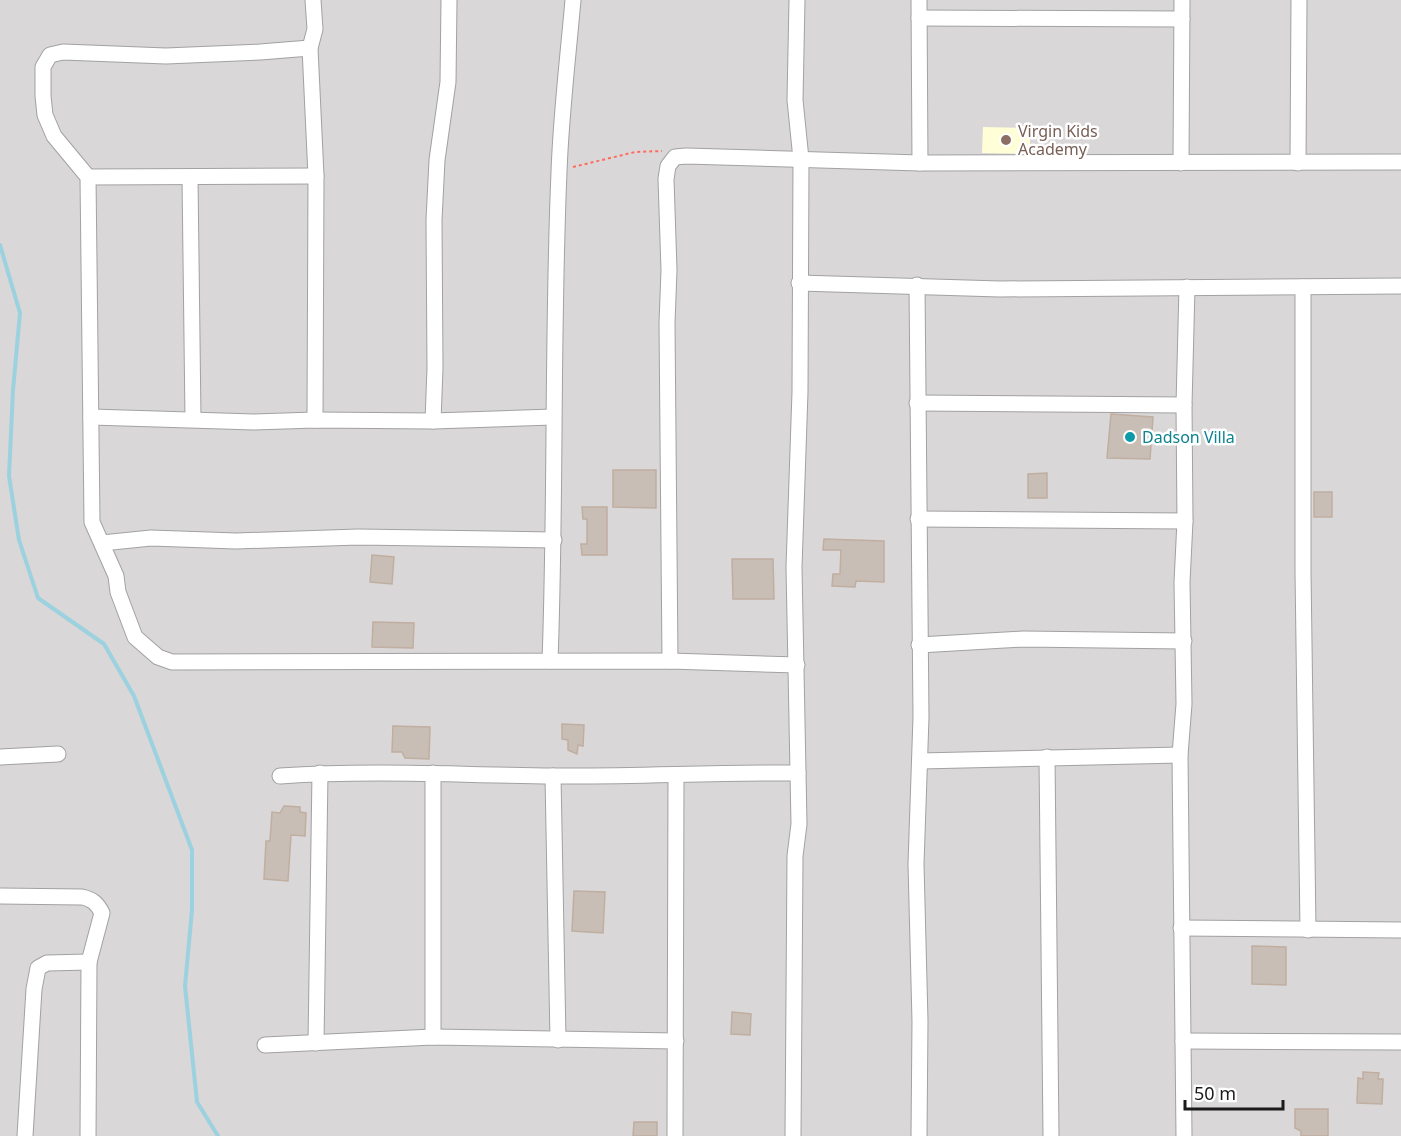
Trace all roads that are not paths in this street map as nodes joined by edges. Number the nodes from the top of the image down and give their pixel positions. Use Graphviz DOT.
graph roads {
  1 [pos="313,0"];
  2 [pos="449,0"];
  3 [pos="573,0"];
  4 [pos="797,0"];
  5 [pos="919,0"];
  6 [pos="1182,0"];
  7 [pos="1299,0"];
  8 [pos="919,18"];
  9 [pos="1182,19"];
  10 [pos="310,48"];
  11 [pos="801,159"];
  12 [pos="1401,162"];
  13 [pos="920,163"];
  14 [pos="1181,163"];
  15 [pos="1298,163"];
  16 [pos="316,176"];
  17 [pos="88,177"];
  18 [pos="190,177"];
  19 [pos="799,283"];
  20 [pos="917,285"];
  21 [pos="1401,286"];
  22 [pos="1187,287"];
  23 [pos="1303,287"];
  24 [pos="917,403"];
  25 [pos="1184,405"];
  26 [pos="91,417"];
  27 [pos="553,417"];
  28 [pos="193,419"];
  29 [pos="315,420"];
  30 [pos="433,421"];
  31 [pos="918,519"];
  32 [pos="1185,521"];
  33 [pos="554,540"];
  34 [pos="102,543"];
  35 [pos="1184,641"];
  36 [pos="919,645"];
  37 [pos="550,661"];
  38 [pos="670,662"];
  39 [pos="797,665"];
  40 [pos="58,754"];
  41 [pos="1180,755"];
  42 [pos="0,757"];
  43 [pos="1047,757"];
  44 [pos="920,762"];
  45 [pos="320,773"];
  46 [pos="433,773"];
  47 [pos="798,773"];
  48 [pos="676,775"];
  49 [pos="280,776"];
  50 [pos="554,776"];
  51 [pos="0,896"];
  52 [pos="1181,928"];
  53 [pos="1308,930"];
  54 [pos="1401,930"];
  55 [pos="89,962"];
  56 [pos="433,1037"];
  57 [pos="558,1040"];
  58 [pos="676,1041"];
  59 [pos="1183,1041"];
  60 [pos="316,1042"];
  61 [pos="1401,1042"];
  62 [pos="265,1045"];
  63 [pos="25,1136"];
  64 [pos="87,1136"];
  65 [pos="675,1136"];
  66 [pos="793,1136"];
  67 [pos="919,1136"];
  68 [pos="1051,1136"];
  69 [pos="1184,1136"];
  1 -- 10 [label="street"];
  2 -- 30 [label="street"];
  3 -- 27 [label="street"];
  4 -- 11 [label="street"];
  5 -- 8 [label="street"];
  6 -- 9 [label="street"];
  7 -- 15 [label="street"];
  8 -- 9 [label="street"];
  8 -- 13 [label="street"];
  9 -- 14 [label="street"];
  10 -- 16 [label="street"];
  10 -- 17 [label="street"];
  11 -- 13 [label="street"];
  11 -- 19 [label="street"];
  11 -- 38 [label="street"];
  12 -- 15 [label="street"];
  13 -- 14 [label="street"];
  14 -- 15 [label="street"];
  16 -- 18 [label="street"];
  16 -- 29 [label="street"];
  17 -- 18 [label="street"];
  17 -- 26 [label="street"];
  18 -- 28 [label="street"];
  19 -- 20 [label="street"];
  19 -- 39 [label="street"];
  20 -- 22 [label="street"];
  20 -- 24 [label="street"];
  21 -- 23 [label="street"];
  22 -- 23 [label="street"];
  22 -- 25 [label="street"];
  23 -- 53 [label="street"];
  24 -- 25 [label="street"];
  24 -- 31 [label="street"];
  25 -- 32 [label="street"];
  26 -- 28 [label="street"];
  26 -- 34 [label="street"];
  27 -- 30 [label="street"];
  27 -- 33 [label="street"];
  28 -- 29 [label="street"];
  29 -- 30 [label="street"];
  31 -- 32 [label="street"];
  31 -- 36 [label="street"];
  32 -- 35 [label="street"];
  33 -- 34 [label="street"];
  33 -- 37 [label="street"];
  34 -- 37 [label="street"];
  35 -- 36 [label="street"];
  35 -- 41 [label="street"];
  36 -- 44 [label="street"];
  37 -- 38 [label="street"];
  38 -- 39 [label="street"];
  39 -- 47 [label="street"];
  40 -- 42 [label="street"];
  41 -- 43 [label="street"];
  41 -- 52 [label="street"];
  43 -- 44 [label="street"];
  43 -- 68 [label="street"];
  44 -- 67 [label="street"];
  45 -- 46 [label="street"];
  45 -- 49 [label="street"];
  45 -- 60 [label="street"];
  46 -- 50 [label="street"];
  46 -- 56 [label="street"];
  47 -- 48 [label="street"];
  47 -- 66 [label="street"];
  48 -- 50 [label="street"];
  48 -- 58 [label="street"];
  50 -- 57 [label="street"];
  51 -- 55 [label="street"];
  52 -- 53 [label="street"];
  52 -- 59 [label="street"];
  53 -- 54 [label="street"];
  55 -- 63 [label="street"];
  55 -- 64 [label="street"];
  56 -- 57 [label="street"];
  56 -- 60 [label="street"];
  57 -- 58 [label="street"];
  58 -- 65 [label="street"];
  59 -- 61 [label="street"];
  59 -- 69 [label="street"];
  60 -- 62 [label="street"];
}
